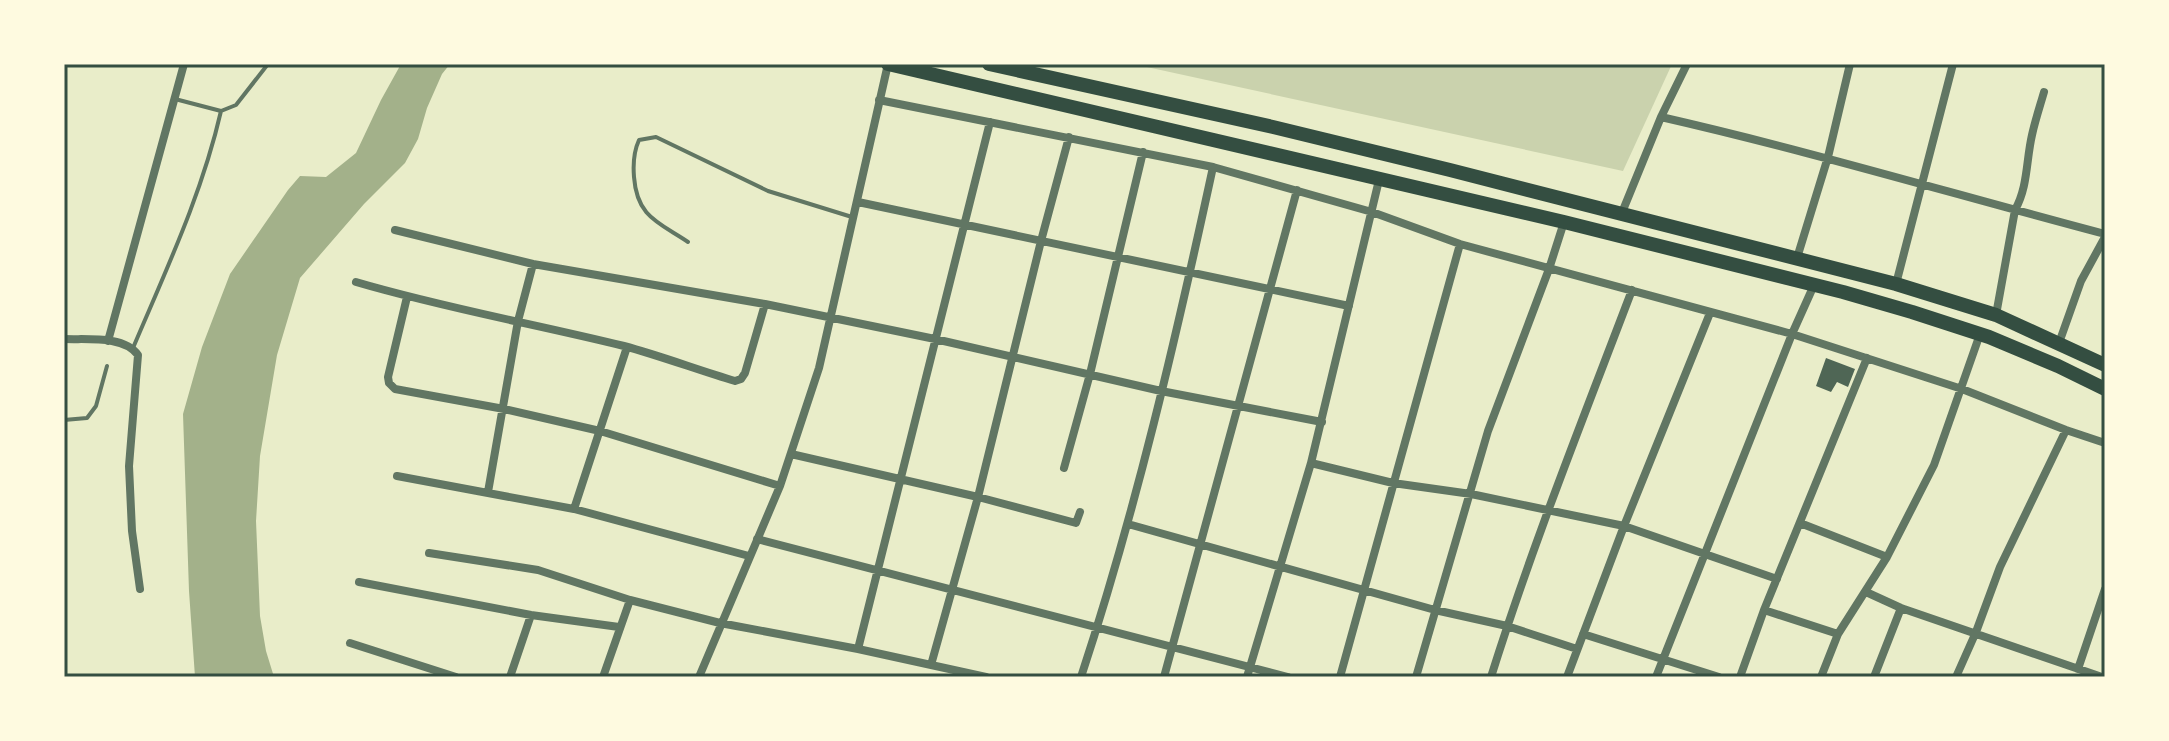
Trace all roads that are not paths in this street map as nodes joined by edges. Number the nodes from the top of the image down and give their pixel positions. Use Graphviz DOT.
graph roads {
  1 [pos="184,64"];
  2 [pos="268,64"];
  3 [pos="888,64"];
  4 [pos="989,64"];
  5 [pos="1687,64"];
  6 [pos="1850,64"];
  7 [pos="1953,64"];
  8 [pos="2044,92"];
  9 [pos="175,99"];
  10 [pos="879,100"];
  11 [pos="221,111"];
  12 [pos="1661,117"];
  13 [pos="990,122"];
  14 [pos="1069,137"];
  15 [pos="1143,152"];
  16 [pos="1828,157"];
  17 [pos="1213,167"];
  18 [pos="1379,180"];
  19 [pos="1923,185"];
  20 [pos="1297,190"];
  21 [pos="858,202"];
  22 [pos="2015,210"];
  23 [pos="1372,212"];
  24 [pos="1621,215"];
  25 [pos="854,218"];
  26 [pos="1564,222"];
  27 [pos="963,225"];
  28 [pos="395,230"];
  29 [pos="2105,236"];
  30 [pos="1041,241"];
  31 [pos="688,242"];
  32 [pos="1460,244"];
  33 [pos="1118,257"];
  34 [pos="1797,258"];
  35 [pos="533,264"];
  36 [pos="1549,269"];
  37 [pos="1190,273"];
  38 [pos="356,282"];
  39 [pos="1896,284"];
  40 [pos="1814,285"];
  41 [pos="1269,289"];
  42 [pos="1632,290"];
  43 [pos="407,297"];
  44 [pos="765,304"];
  45 [pos="1349,306"];
  46 [pos="1710,313"];
  47 [pos="1996,315"];
  48 [pos="831,319"];
  49 [pos="518,321"];
  50 [pos="1792,334"];
  51 [pos="1980,334"];
  52 [pos="64,339"];
  53 [pos="935,339"];
  54 [pos="108,341"];
  55 [pos="2059,343"];
  56 [pos="627,347"];
  57 [pos="133,348"];
  58 [pos="1013,356"];
  59 [pos="1867,358"];
  60 [pos="2105,365"];
  61 [pos="107,366"];
  62 [pos="1090,374"];
  63 [pos="1962,389"];
  64 [pos="2105,389"];
  65 [pos="1161,391"];
  66 [pos="1239,407"];
  67 [pos="504,409"];
  68 [pos="64,420"];
  69 [pos="1322,422"];
  70 [pos="2066,430"];
  71 [pos="600,431"];
  72 [pos="2105,443"];
  73 [pos="791,454"];
  74 [pos="1311,463"];
  75 [pos="1064,468"];
  76 [pos="397,476"];
  77 [pos="900,479"];
  78 [pos="1393,483"];
  79 [pos="780,486"];
  80 [pos="488,492"];
  81 [pos="1471,494"];
  82 [pos="978,497"];
  83 [pos="574,509"];
  84 [pos="1548,511"];
  85 [pos="1080,512"];
  86 [pos="1800,523"];
  87 [pos="1128,524"];
  88 [pos="1624,526"];
  89 [pos="757,539"];
  90 [pos="1202,544"];
  91 [pos="1704,552"];
  92 [pos="429,553"];
  93 [pos="749,556"];
  94 [pos="1887,557"];
  95 [pos="1281,565"];
  96 [pos="877,570"];
  97 [pos="1777,579"];
  98 [pos="359,582"];
  99 [pos="1364,588"];
  100 [pos="140,589"];
  101 [pos="952,589"];
  102 [pos="2105,589"];
  103 [pos="1866,592"];
  104 [pos="630,600"];
  105 [pos="1901,608"];
  106 [pos="1435,610"];
  107 [pos="1764,610"];
  108 [pos="531,615"];
  109 [pos="720,623"];
  110 [pos="1507,626"];
  111 [pos="619,627"];
  112 [pos="1098,627"];
  113 [pos="1976,632"];
  114 [pos="1583,634"];
  115 [pos="1838,634"];
  116 [pos="350,643"];
  117 [pos="1172,647"];
  118 [pos="858,649"];
  119 [pos="1577,649"];
  120 [pos="1663,660"];
  121 [pos="931,665"];
  122 [pos="2067,666"];
  123 [pos="1250,667"];
  124 [pos="2078,669"];
  125 [pos="456,677"];
  126 [pos="510,677"];
  127 [pos="603,677"];
  128 [pos="699,677"];
  129 [pos="982,677"];
  130 [pos="1081,677"];
  131 [pos="1164,677"];
  132 [pos="1247,677"];
  133 [pos="1288,677"];
  134 [pos="1340,677"];
  135 [pos="1416,677"];
  136 [pos="1491,677"];
  137 [pos="1567,677"];
  138 [pos="1656,677"];
  139 [pos="1719,677"];
  140 [pos="1740,677"];
  141 [pos="1821,677"];
  142 [pos="1874,677"];
  143 [pos="1956,677"];
  144 [pos="2064,677"];
  145 [pos="2102,677"];
  1 -- 9 [label="street"];
  2 -- 11 [label="lane"];
  3 -- 10 [label="street"];
  3 -- 18 [label="highway"];
  4 -- 24 [label="highway"];
  5 -- 12 [label="street"];
  6 -- 16 [label="street"];
  7 -- 19 [label="street"];
  8 -- 22 [label="street"];
  9 -- 11 [label="lane"];
  9 -- 54 [label="street"];
  10 -- 13 [label="street"];
  10 -- 21 [label="street"];
  11 -- 57 [label="lane"];
  12 -- 16 [label="street"];
  12 -- 24 [label="street"];
  13 -- 14 [label="street"];
  13 -- 27 [label="street"];
  14 -- 15 [label="street"];
  14 -- 30 [label="street"];
  15 -- 17 [label="street"];
  15 -- 33 [label="street"];
  16 -- 19 [label="street"];
  16 -- 34 [label="street"];
  17 -- 20 [label="street"];
  17 -- 37 [label="street"];
  18 -- 23 [label="street"];
  18 -- 26 [label="highway"];
  19 -- 22 [label="street"];
  19 -- 39 [label="street"];
  20 -- 23 [label="street"];
  20 -- 41 [label="street"];
  21 -- 25 [label="street"];
  21 -- 27 [label="street"];
  22 -- 29 [label="street"];
  22 -- 47 [label="street"];
  23 -- 32 [label="street"];
  23 -- 45 [label="street"];
  24 -- 34 [label="highway"];
  25 -- 31 [label="lane"];
  25 -- 48 [label="street"];
  26 -- 36 [label="street"];
  26 -- 40 [label="highway"];
  27 -- 30 [label="street"];
  27 -- 53 [label="street"];
  28 -- 35 [label="street"];
  29 -- 55 [label="street"];
  30 -- 33 [label="street"];
  30 -- 58 [label="street"];
  32 -- 36 [label="street"];
  32 -- 78 [label="street"];
  33 -- 37 [label="street"];
  33 -- 62 [label="street"];
  34 -- 39 [label="highway"];
  35 -- 44 [label="street"];
  35 -- 49 [label="street"];
  36 -- 42 [label="street"];
  36 -- 81 [label="street"];
  37 -- 41 [label="street"];
  37 -- 65 [label="street"];
  38 -- 43 [label="street"];
  39 -- 47 [label="highway"];
  40 -- 50 [label="street"];
  40 -- 51 [label="highway"];
  41 -- 45 [label="street"];
  41 -- 66 [label="street"];
  42 -- 46 [label="street"];
  42 -- 84 [label="street"];
  43 -- 49 [label="street"];
  43 -- 67 [label="street"];
  44 -- 48 [label="street"];
  44 -- 56 [label="street"];
  45 -- 69 [label="street"];
  46 -- 50 [label="street"];
  46 -- 88 [label="street"];
  47 -- 55 [label="highway"];
  48 -- 53 [label="street"];
  48 -- 73 [label="street"];
  49 -- 56 [label="street"];
  49 -- 67 [label="street"];
  50 -- 59 [label="street"];
  50 -- 91 [label="street"];
  51 -- 63 [label="street"];
  51 -- 64 [label="highway"];
  52 -- 54 [label="street"];
  53 -- 58 [label="street"];
  53 -- 77 [label="street"];
  54 -- 57 [label="street"];
  55 -- 60 [label="highway"];
  56 -- 71 [label="street"];
  57 -- 100 [label="street"];
  58 -- 62 [label="street"];
  58 -- 82 [label="street"];
  59 -- 63 [label="street"];
  59 -- 86 [label="street"];
  61 -- 68 [label="lane"];
  62 -- 65 [label="street"];
  62 -- 75 [label="street"];
  63 -- 70 [label="street"];
  63 -- 94 [label="street"];
  65 -- 66 [label="street"];
  65 -- 87 [label="street"];
  66 -- 69 [label="street"];
  66 -- 90 [label="street"];
  67 -- 71 [label="street"];
  67 -- 80 [label="street"];
  69 -- 74 [label="street"];
  70 -- 72 [label="street"];
  70 -- 113 [label="street"];
  71 -- 79 [label="street"];
  71 -- 83 [label="street"];
  73 -- 77 [label="street"];
  73 -- 79 [label="street"];
  74 -- 78 [label="street"];
  74 -- 95 [label="street"];
  76 -- 80 [label="street"];
  77 -- 82 [label="street"];
  77 -- 96 [label="street"];
  78 -- 81 [label="street"];
  78 -- 99 [label="street"];
  79 -- 89 [label="street"];
  80 -- 83 [label="street"];
  81 -- 84 [label="street"];
  81 -- 106 [label="street"];
  82 -- 85 [label="street"];
  82 -- 101 [label="street"];
  83 -- 93 [label="street"];
  84 -- 88 [label="street"];
  84 -- 110 [label="street"];
  86 -- 94 [label="street"];
  86 -- 97 [label="street"];
  87 -- 90 [label="street"];
  87 -- 112 [label="street"];
  88 -- 91 [label="street"];
  88 -- 114 [label="street"];
  89 -- 93 [label="street"];
  89 -- 96 [label="street"];
  90 -- 95 [label="street"];
  90 -- 117 [label="street"];
  91 -- 97 [label="street"];
  91 -- 120 [label="street"];
  92 -- 104 [label="street"];
  93 -- 109 [label="street"];
  94 -- 103 [label="street"];
  95 -- 99 [label="street"];
  95 -- 123 [label="street"];
  96 -- 101 [label="street"];
  96 -- 118 [label="street"];
  97 -- 107 [label="street"];
  98 -- 108 [label="street"];
  99 -- 106 [label="street"];
  99 -- 134 [label="street"];
  101 -- 112 [label="street"];
  101 -- 121 [label="street"];
  102 -- 124 [label="street"];
  103 -- 105 [label="street"];
  103 -- 115 [label="street"];
  104 -- 109 [label="street"];
  104 -- 111 [label="street"];
  105 -- 113 [label="street"];
  105 -- 142 [label="street"];
  106 -- 110 [label="street"];
  106 -- 135 [label="street"];
  107 -- 115 [label="street"];
  107 -- 140 [label="street"];
  108 -- 111 [label="street"];
  108 -- 126 [label="street"];
  109 -- 118 [label="street"];
  109 -- 128 [label="street"];
  110 -- 119 [label="street"];
  110 -- 136 [label="street"];
  111 -- 127 [label="street"];
  112 -- 117 [label="street"];
  112 -- 130 [label="street"];
  113 -- 122 [label="street"];
  113 -- 143 [label="street"];
  114 -- 119 [label="street"];
  114 -- 120 [label="street"];
  115 -- 141 [label="street"];
  116 -- 125 [label="street"];
  117 -- 123 [label="street"];
  117 -- 131 [label="street"];
  118 -- 121 [label="street"];
  119 -- 137 [label="street"];
  120 -- 138 [label="street"];
  120 -- 139 [label="street"];
  121 -- 129 [label="street"];
  122 -- 124 [label="street"];
  122 -- 144 [label="street"];
  123 -- 132 [label="street"];
  123 -- 133 [label="street"];
  124 -- 145 [label="street"];
}
